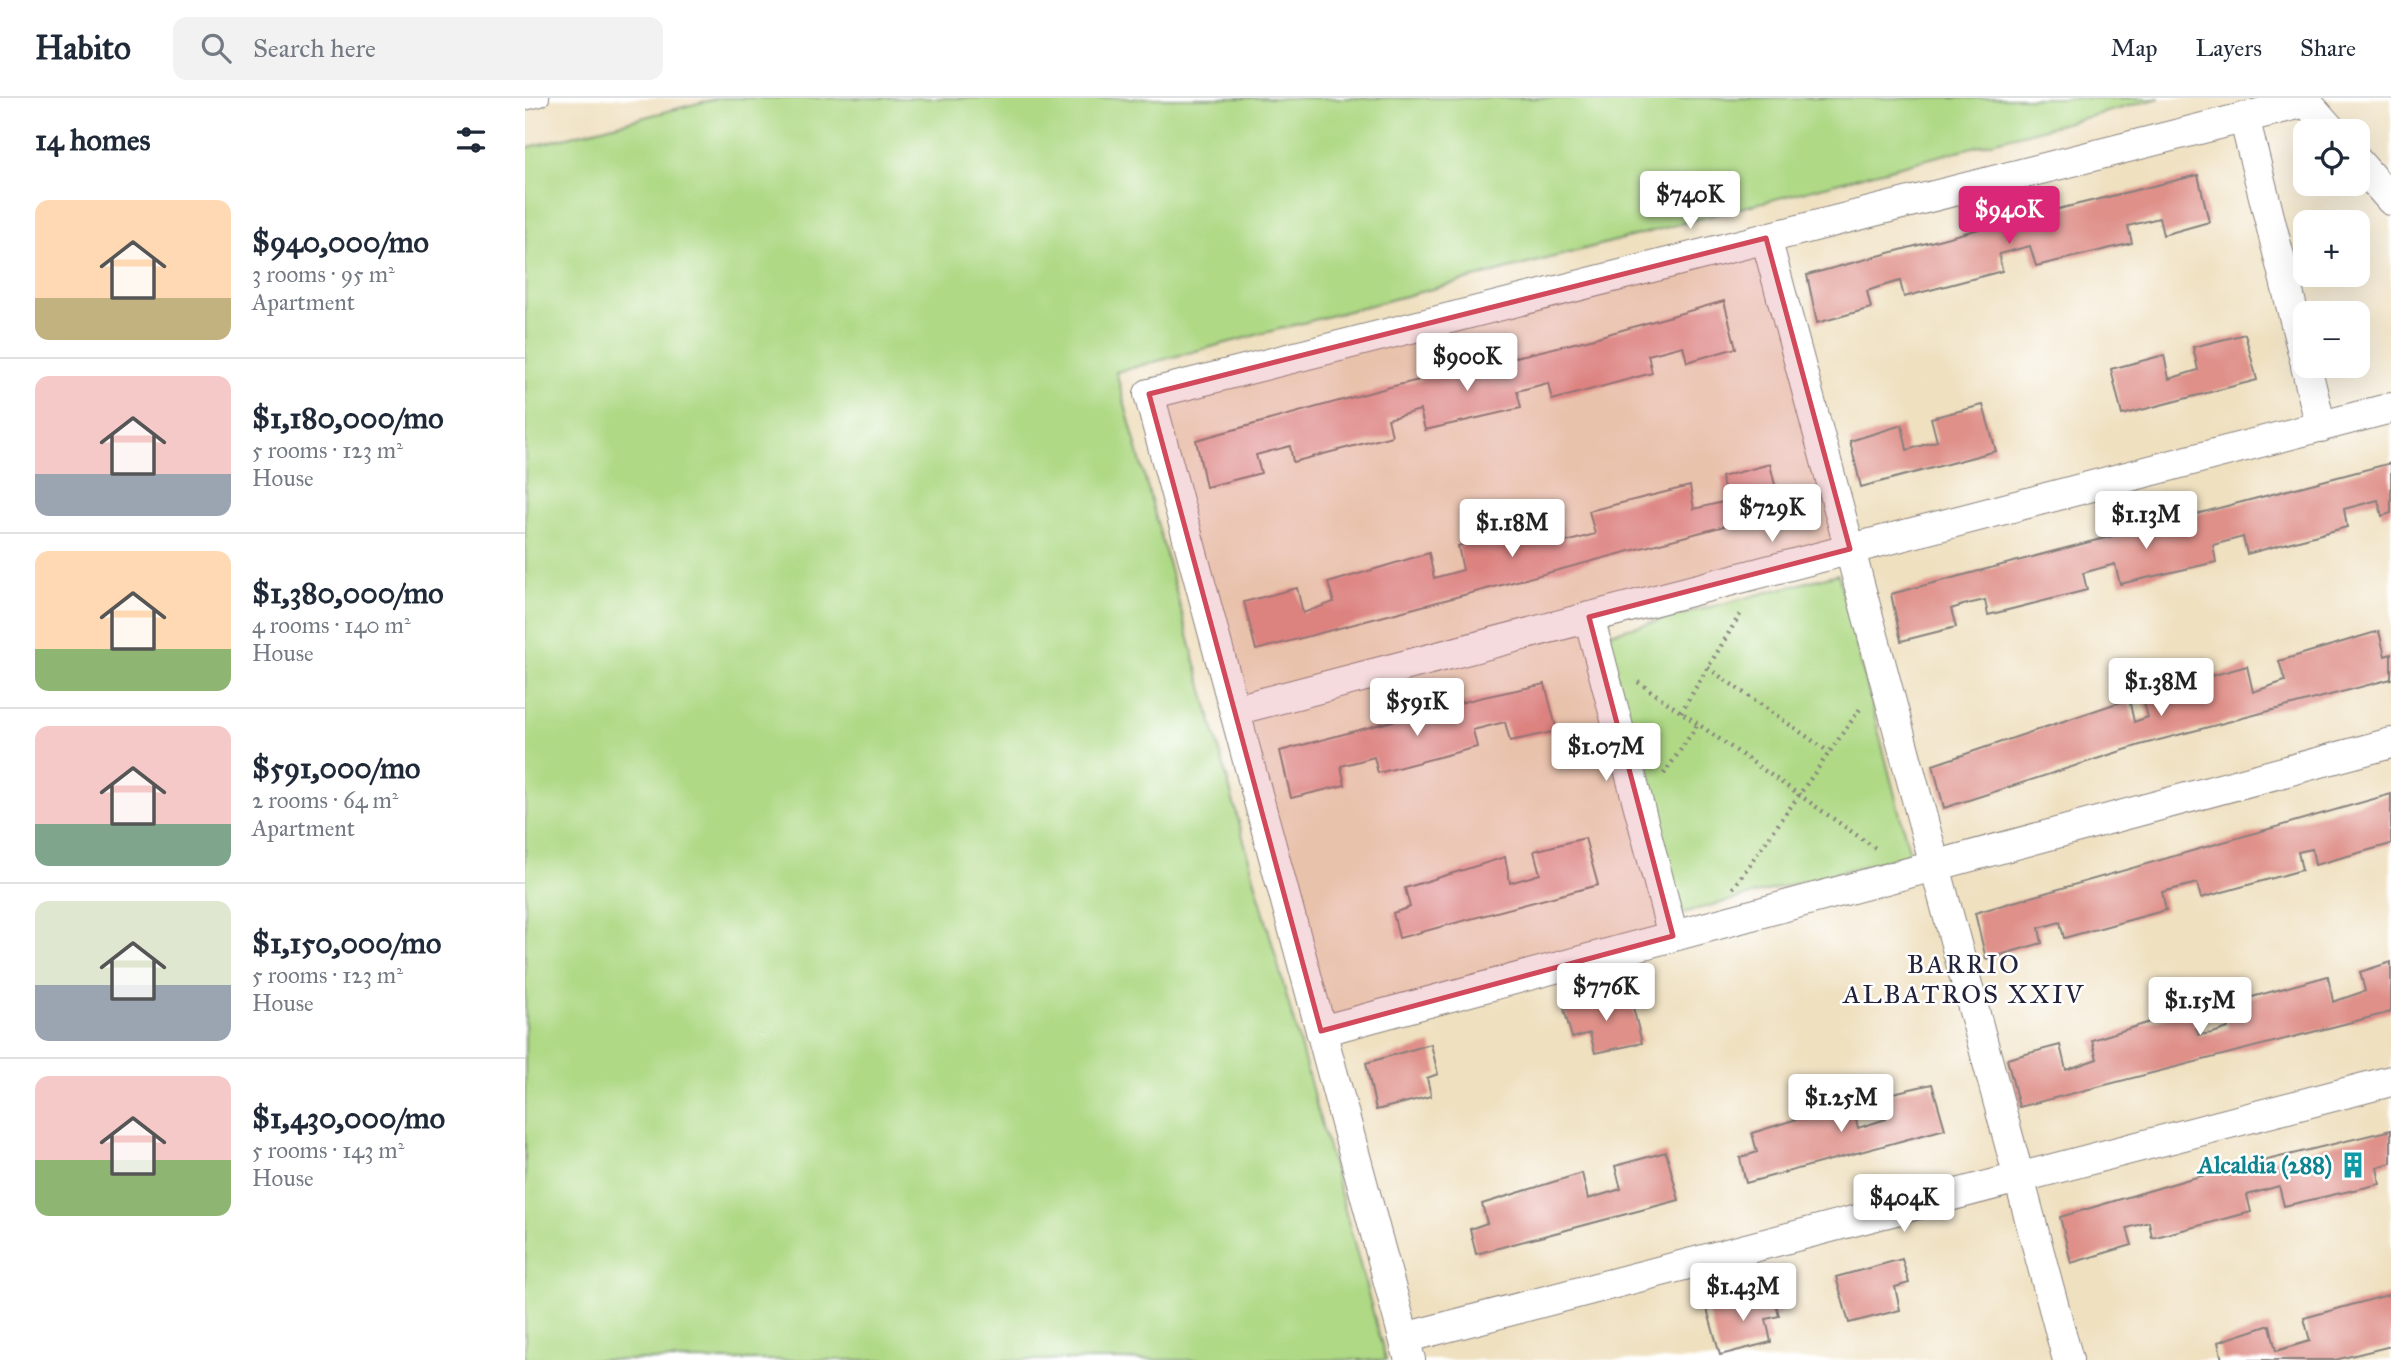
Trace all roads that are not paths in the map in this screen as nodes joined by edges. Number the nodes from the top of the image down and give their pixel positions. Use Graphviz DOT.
graph roads {
  1 [pos="541,98"];
  2 [pos="2304,100"];
  3 [pos="525,102"];
  4 [pos="2244,117"];
  5 [pos="2321,119"];
  6 [pos="2370,176"];
  7 [pos="2391,200"];
  8 [pos="1766,238"];
  9 [pos="2293,312"];
  10 [pos="2309,378"];
  11 [pos="2391,408"];
  12 [pos="2322,426"];
  13 [pos="1850,550"];
  14 [pos="1589,617"];
  15 [pos="1235,710"];
  16 [pos="2391,743"];
  17 [pos="1935,866"];
  18 [pos="1673,936"];
  19 [pos="1321,1031"];
  20 [pos="2391,1080"];
  21 [pos="2018,1178"];
  22 [pos="1407,1349"];
  23 [pos="2068,1360"];
  1 -- 3 [label="lane"];
  2 -- 4 [label="street"];
  2 -- 5 [label="street"];
  4 -- 8 [label="street"];
  4 -- 9 [label="street"];
  6 -- 7 [label="street"];
  8 -- 13 [label="street"];
  8 -- 15 [label="street"];
  10 -- 12 [label="street"];
  11 -- 12 [label="street"];
  12 -- 13 [label="street"];
  13 -- 14 [label="street"];
  13 -- 17 [label="street"];
  14 -- 15 [label="street"];
  14 -- 18 [label="street"];
  15 -- 19 [label="street"];
  16 -- 17 [label="street"];
  17 -- 18 [label="street"];
  17 -- 21 [label="street"];
  18 -- 19 [label="street"];
  19 -- 22 [label="street"];
  20 -- 21 [label="street"];
  21 -- 22 [label="street"];
  21 -- 23 [label="street"];
}
